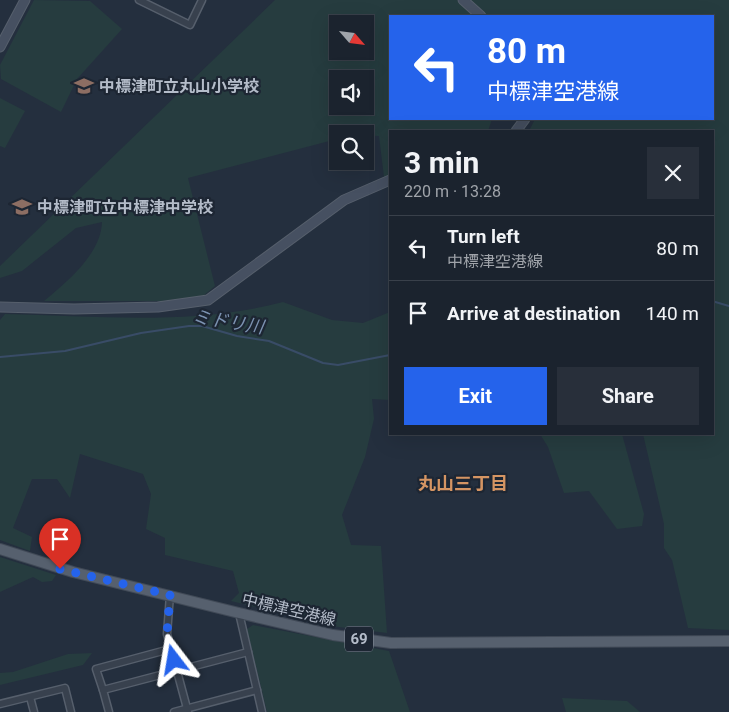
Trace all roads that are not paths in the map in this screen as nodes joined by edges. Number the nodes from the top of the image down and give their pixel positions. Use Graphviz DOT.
graph roads {
  1 [pos="25,0"];
  2 [pos="139,0"];
  3 [pos="202,0"];
  4 [pos="463,0"];
  5 [pos="480,15"];
  6 [pos="0,47"];
  7 [pos="389,180"];
  8 [pos="0,307"];
  9 [pos="0,549"];
  10 [pos="170,595"];
  11 [pos="238,613"];
  12 [pos="729,641"];
  13 [pos="170,649"];
  14 [pos="248,652"];
  15 [pos="177,671"];
  16 [pos="103,690"];
  17 [pos="258,690"];
  18 [pos="30,697"];
  19 [pos="0,704"];
  20 [pos="188,710"];
  21 [pos="34,712"];
  22 [pos="71,712"];
  23 [pos="109,712"];
  24 [pos="174,712"];
  25 [pos="262,712"];
  1 -- 6 [label="street"];
  2 -- 3 [label="street"];
  4 -- 5 [label="street"];
  7 -- 8 [label="street"];
  9 -- 10 [label="main road, 中標津空港線 / 69"];
  10 -- 11 [label="main road, 中標津空港線 / 69"];
  10 -- 13 [label="street"];
  11 -- 12 [label="main road, 中標津空港線 / 69"];
  11 -- 14 [label="street"];
  13 -- 15 [label="street"];
  13 -- 16 [label="street"];
  14 -- 15 [label="street"];
  14 -- 17 [label="street"];
  15 -- 16 [label="street"];
  15 -- 20 [label="street"];
  16 -- 23 [label="street"];
  17 -- 20 [label="street"];
  17 -- 25 [label="street"];
  18 -- 19 [label="street"];
  18 -- 21 [label="street"];
  18 -- 22 [label="street"];
  20 -- 24 [label="street"];
}
